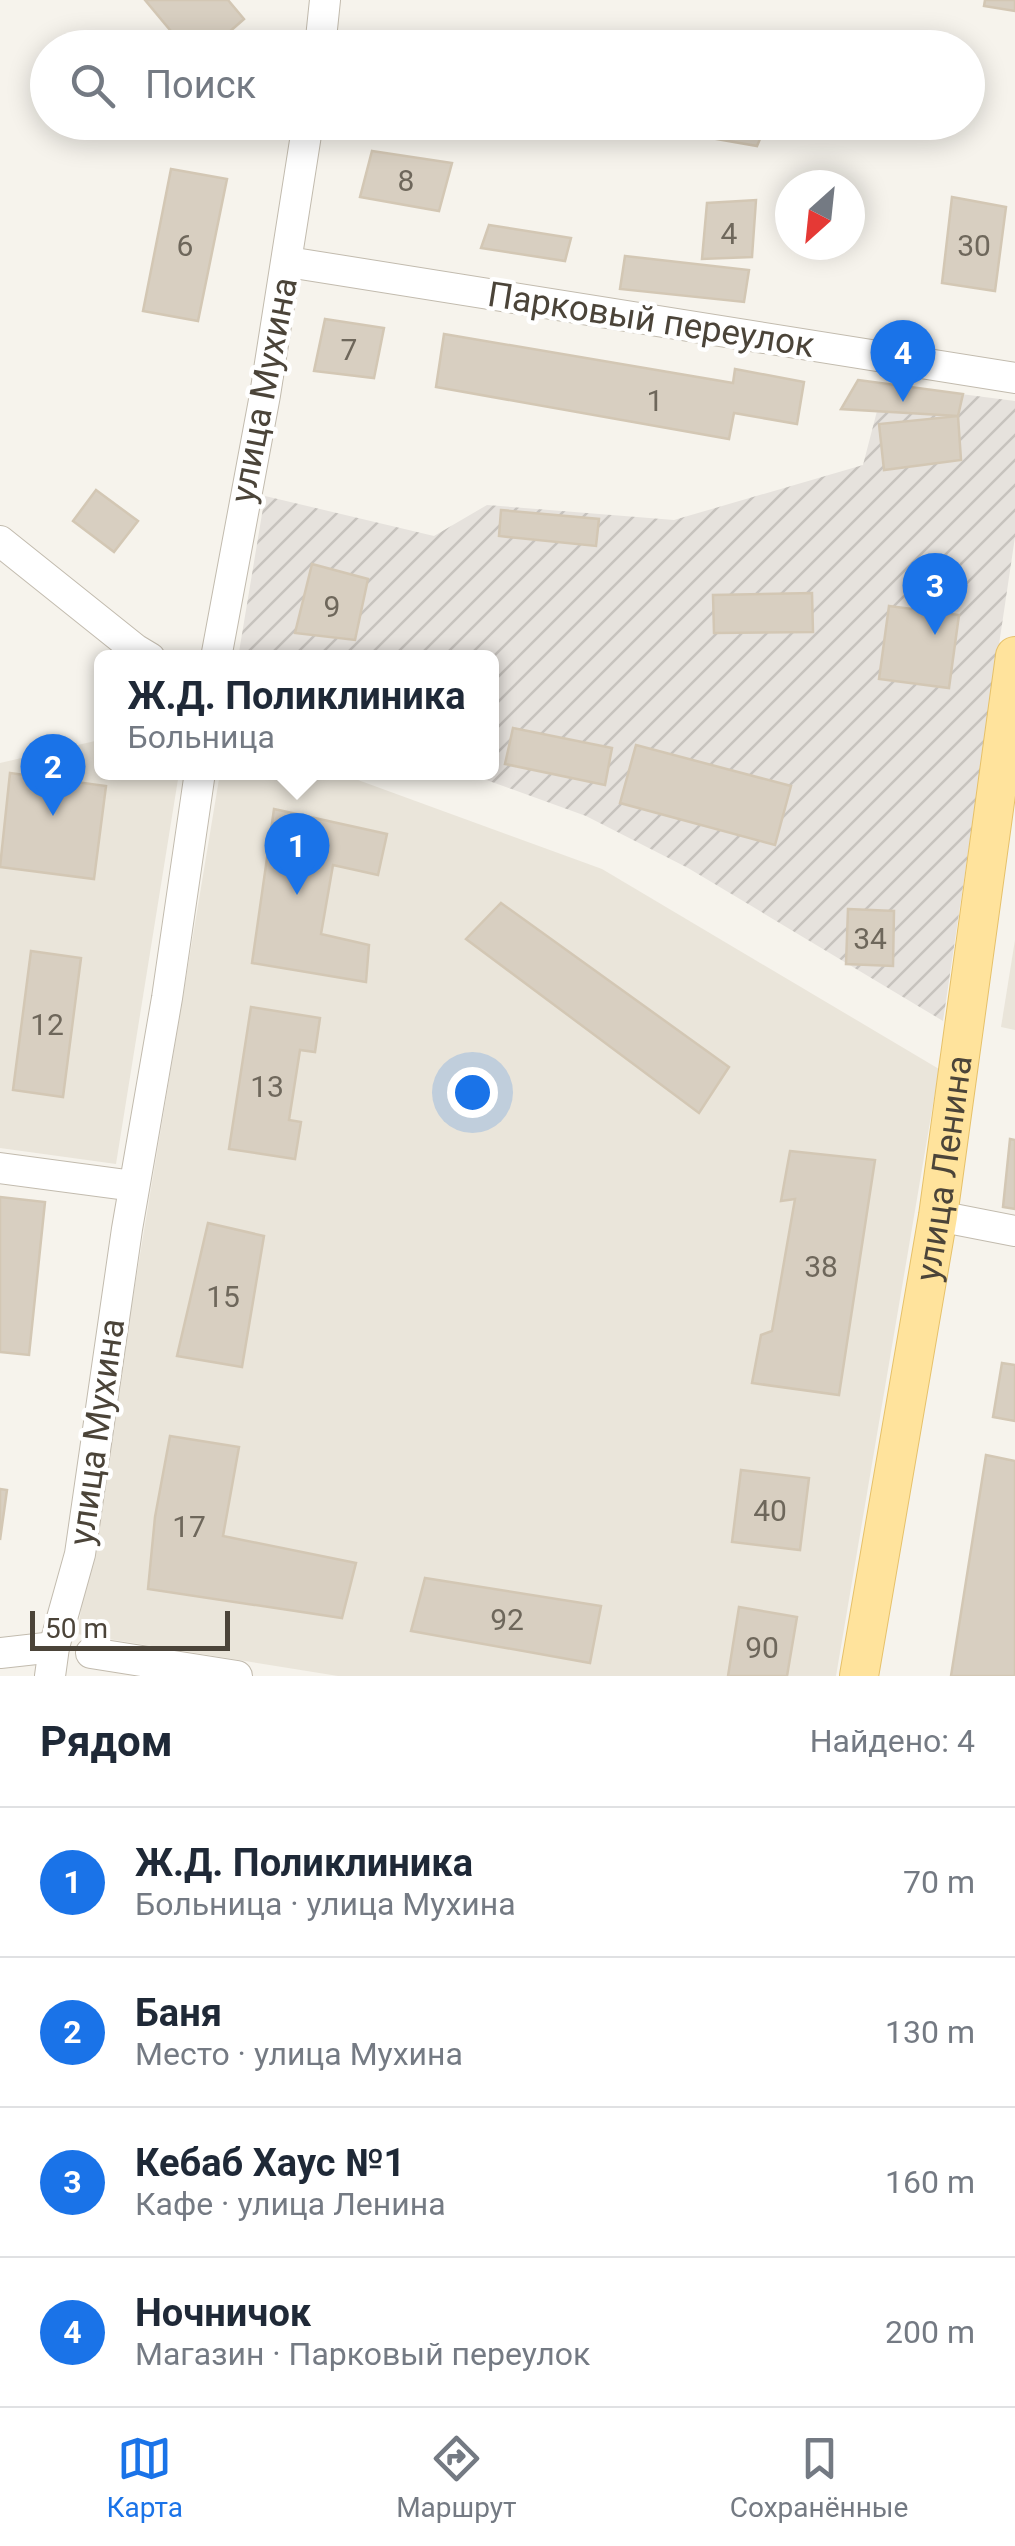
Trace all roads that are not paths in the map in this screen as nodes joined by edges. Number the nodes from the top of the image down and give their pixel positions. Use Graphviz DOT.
graph roads {
  1 [pos="325,0"];
  2 [pos="322,30"];
  3 [pos="305,140"];
  4 [pos="288,262"];
  5 [pos="1015,378"];
  6 [pos="0,541"];
  7 [pos="137,650"];
  8 [pos="217,650"];
  9 [pos="1015,656"];
  10 [pos="199,780"];
  11 [pos="0,1168"];
  12 [pos="134,1186"];
  13 [pos="938,1216"];
  14 [pos="1015,1231"];
  15 [pos="91,1652"];
  16 [pos="0,1653"];
  17 [pos="52,1661"];
  18 [pos="238,1676"];
  19 [pos="859,1676"];
  1 -- 2 [label="street"];
  3 -- 4 [label="street, улица Мухина"];
  4 -- 5 [label="street, Парковый переулок"];
  4 -- 8 [label="street, улица Мухина"];
  6 -- 7 [label="street"];
  9 -- 13 [label="main road, улица Ленина"];
  10 -- 12 [label="street, улица Мухина"];
  11 -- 12 [label="street"];
  12 -- 17 [label="street, улица Мухина"];
  13 -- 14 [label="street"];
  13 -- 19 [label="main road, улица Ленина"];
  15 -- 18 [label="street"];
  16 -- 17 [label="street"];
}
